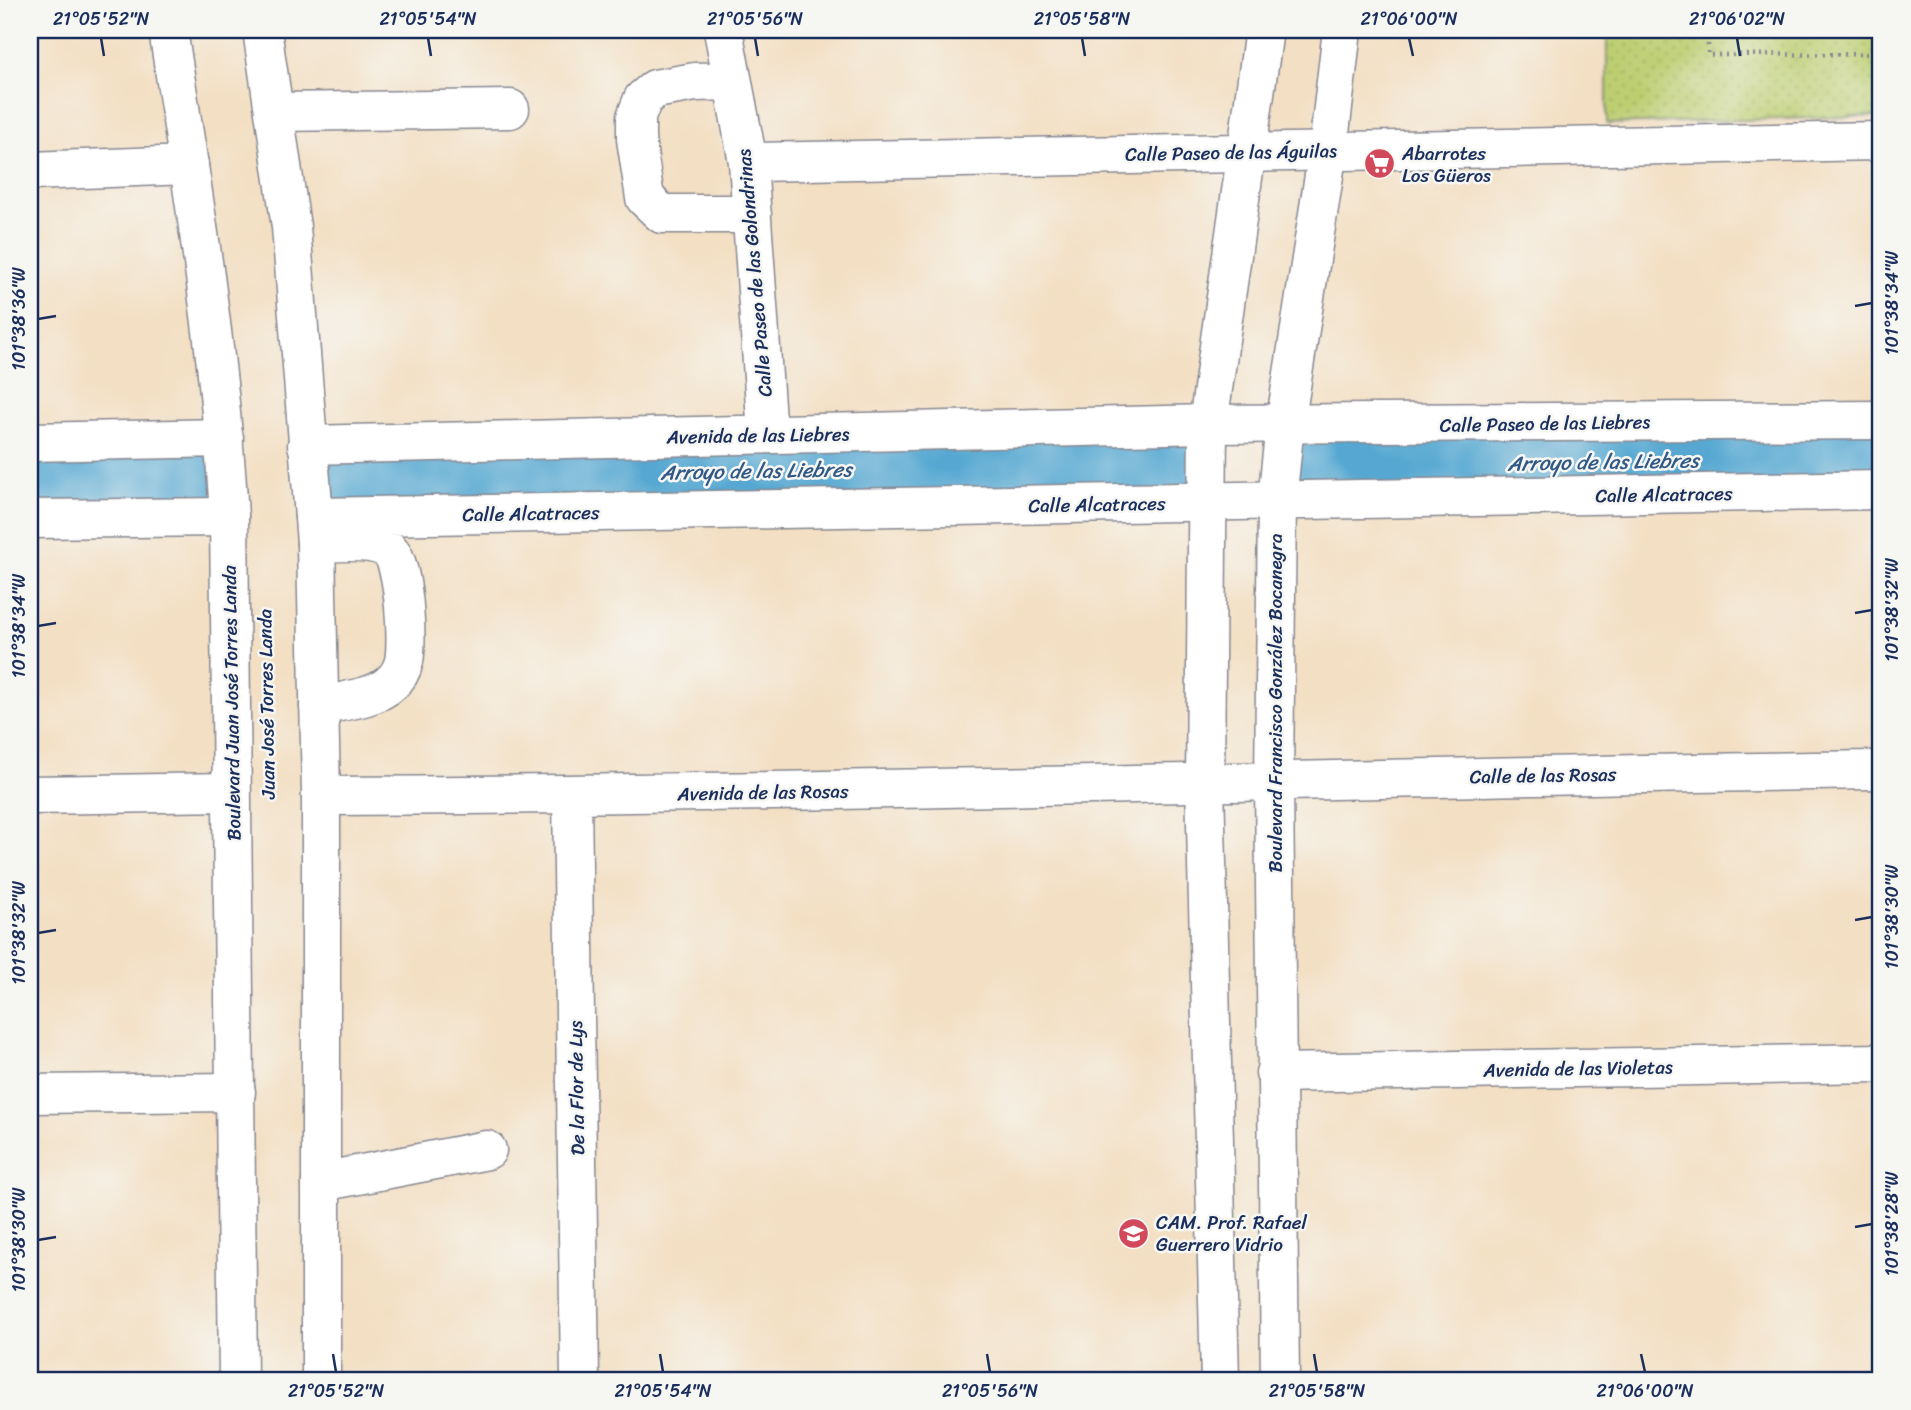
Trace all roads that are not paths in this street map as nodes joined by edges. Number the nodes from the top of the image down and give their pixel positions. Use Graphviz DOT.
graph roads {
  1 [pos="168,30"];
  2 [pos="262,30"];
  3 [pos="723,30"];
  4 [pos="1264,30"];
  5 [pos="1342,30"];
  6 [pos="732,81"];
  7 [pos="510,109"];
  8 [pos="275,112"];
  9 [pos="1881,141"];
  10 [pos="1328,150"];
  11 [pos="1249,151"];
  12 [pos="748,162"];
  13 [pos="189,165"];
  14 [pos="30,171"];
  15 [pos="752,214"];
  16 [pos="1881,419"];
  17 [pos="1208,425"];
  18 [pos="1284,425"];
  19 [pos="767,434"];
  20 [pos="224,438"];
  21 [pos="30,442"];
  22 [pos="307,445"];
  23 [pos="1881,490"];
  24 [pos="1277,500"];
  25 [pos="1206,502"];
  26 [pos="229,517"];
  27 [pos="30,519"];
  28 [pos="315,530"];
  29 [pos="319,706"];
  30 [pos="1881,770"];
  31 [pos="1273,780"];
  32 [pos="1205,784"];
  33 [pos="231,792"];
  34 [pos="30,795"];
  35 [pos="572,795"];
  36 [pos="321,796"];
  37 [pos="1881,1063"];
  38 [pos="1275,1073"];
  39 [pos="236,1092"];
  40 [pos="30,1094"];
  41 [pos="486,1150"];
  42 [pos="321,1182"];
  43 [pos="238,1380"];
  44 [pos="321,1380"];
  45 [pos="580,1380"];
  46 [pos="1220,1380"];
  47 [pos="1280,1380"];
  1 -- 13 [label="street, Boulevard Juan José Torres Landa"];
  2 -- 8 [label="street"];
  3 -- 6 [label="street, Calle Paseo de las Golondrinas"];
  4 -- 11 [label="street"];
  5 -- 10 [label="street, Boulevard Francisco González Bocanegra"];
  6 -- 12 [label="street, Calle Paseo de las Golondrinas"];
  6 -- 15 [label="street"];
  7 -- 8 [label="street"];
  8 -- 22 [label="street"];
  9 -- 10 [label="street, Calle Paseo de las Águilas"];
  10 -- 11 [label="street, Calle Paseo de las Águilas"];
  10 -- 18 [label="street, Boulevard Francisco González Bocanegra"];
  11 -- 12 [label="street, Calle Paseo de las Águilas"];
  11 -- 17 [label="street"];
  12 -- 15 [label="street, Calle Paseo de las Golondrinas"];
  13 -- 14 [label="street"];
  13 -- 20 [label="street, Boulevard Juan José Torres Landa"];
  15 -- 19 [label="street, Calle Paseo de las Golondrinas"];
  16 -- 18 [label="street, Calle Paseo de las Liebres"];
  17 -- 18 [label="street, Calle Paseo de las Liebres"];
  17 -- 19 [label="street, Avenida de las Liebres"];
  17 -- 25 [label="street"];
  18 -- 24 [label="street, Boulevard Francisco González Bocanegra"];
  19 -- 22 [label="street, Avenida de las Liebres"];
  20 -- 21 [label="street"];
  20 -- 26 [label="street, Boulevard Juan José Torres Landa"];
  22 -- 28 [label="street"];
  23 -- 24 [label="street, Calle Alcatraces"];
  24 -- 25 [label="street, Calle Alcatraces"];
  24 -- 31 [label="street, Boulevard Francisco González Bocanegra"];
  25 -- 28 [label="street, Calle Alcatraces"];
  25 -- 32 [label="street"];
  26 -- 27 [label="street"];
  26 -- 33 [label="street, Boulevard Juan José Torres Landa"];
  28 -- 29 [label="street"];
  28 -- 29 [label="street"];
  29 -- 36 [label="street"];
  30 -- 31 [label="street, Calle de las Rosas"];
  31 -- 32 [label="street, Calle de las Rosas"];
  31 -- 38 [label="street, Boulevard Francisco González Bocanegra"];
  32 -- 35 [label="street, Avenida de las Rosas"];
  32 -- 46 [label="street"];
  33 -- 34 [label="street"];
  33 -- 39 [label="street, Boulevard Juan José Torres Landa"];
  35 -- 36 [label="street, Avenida de las Rosas"];
  35 -- 45 [label="street, De la Flor de Lys"];
  36 -- 42 [label="street"];
  37 -- 38 [label="street, Avenida de las Violetas"];
  38 -- 47 [label="street, Boulevard Francisco González Bocanegra"];
  39 -- 40 [label="street"];
  39 -- 43 [label="street, Boulevard Juan José Torres Landa"];
  41 -- 42 [label="street"];
  42 -- 44 [label="street"];
}
